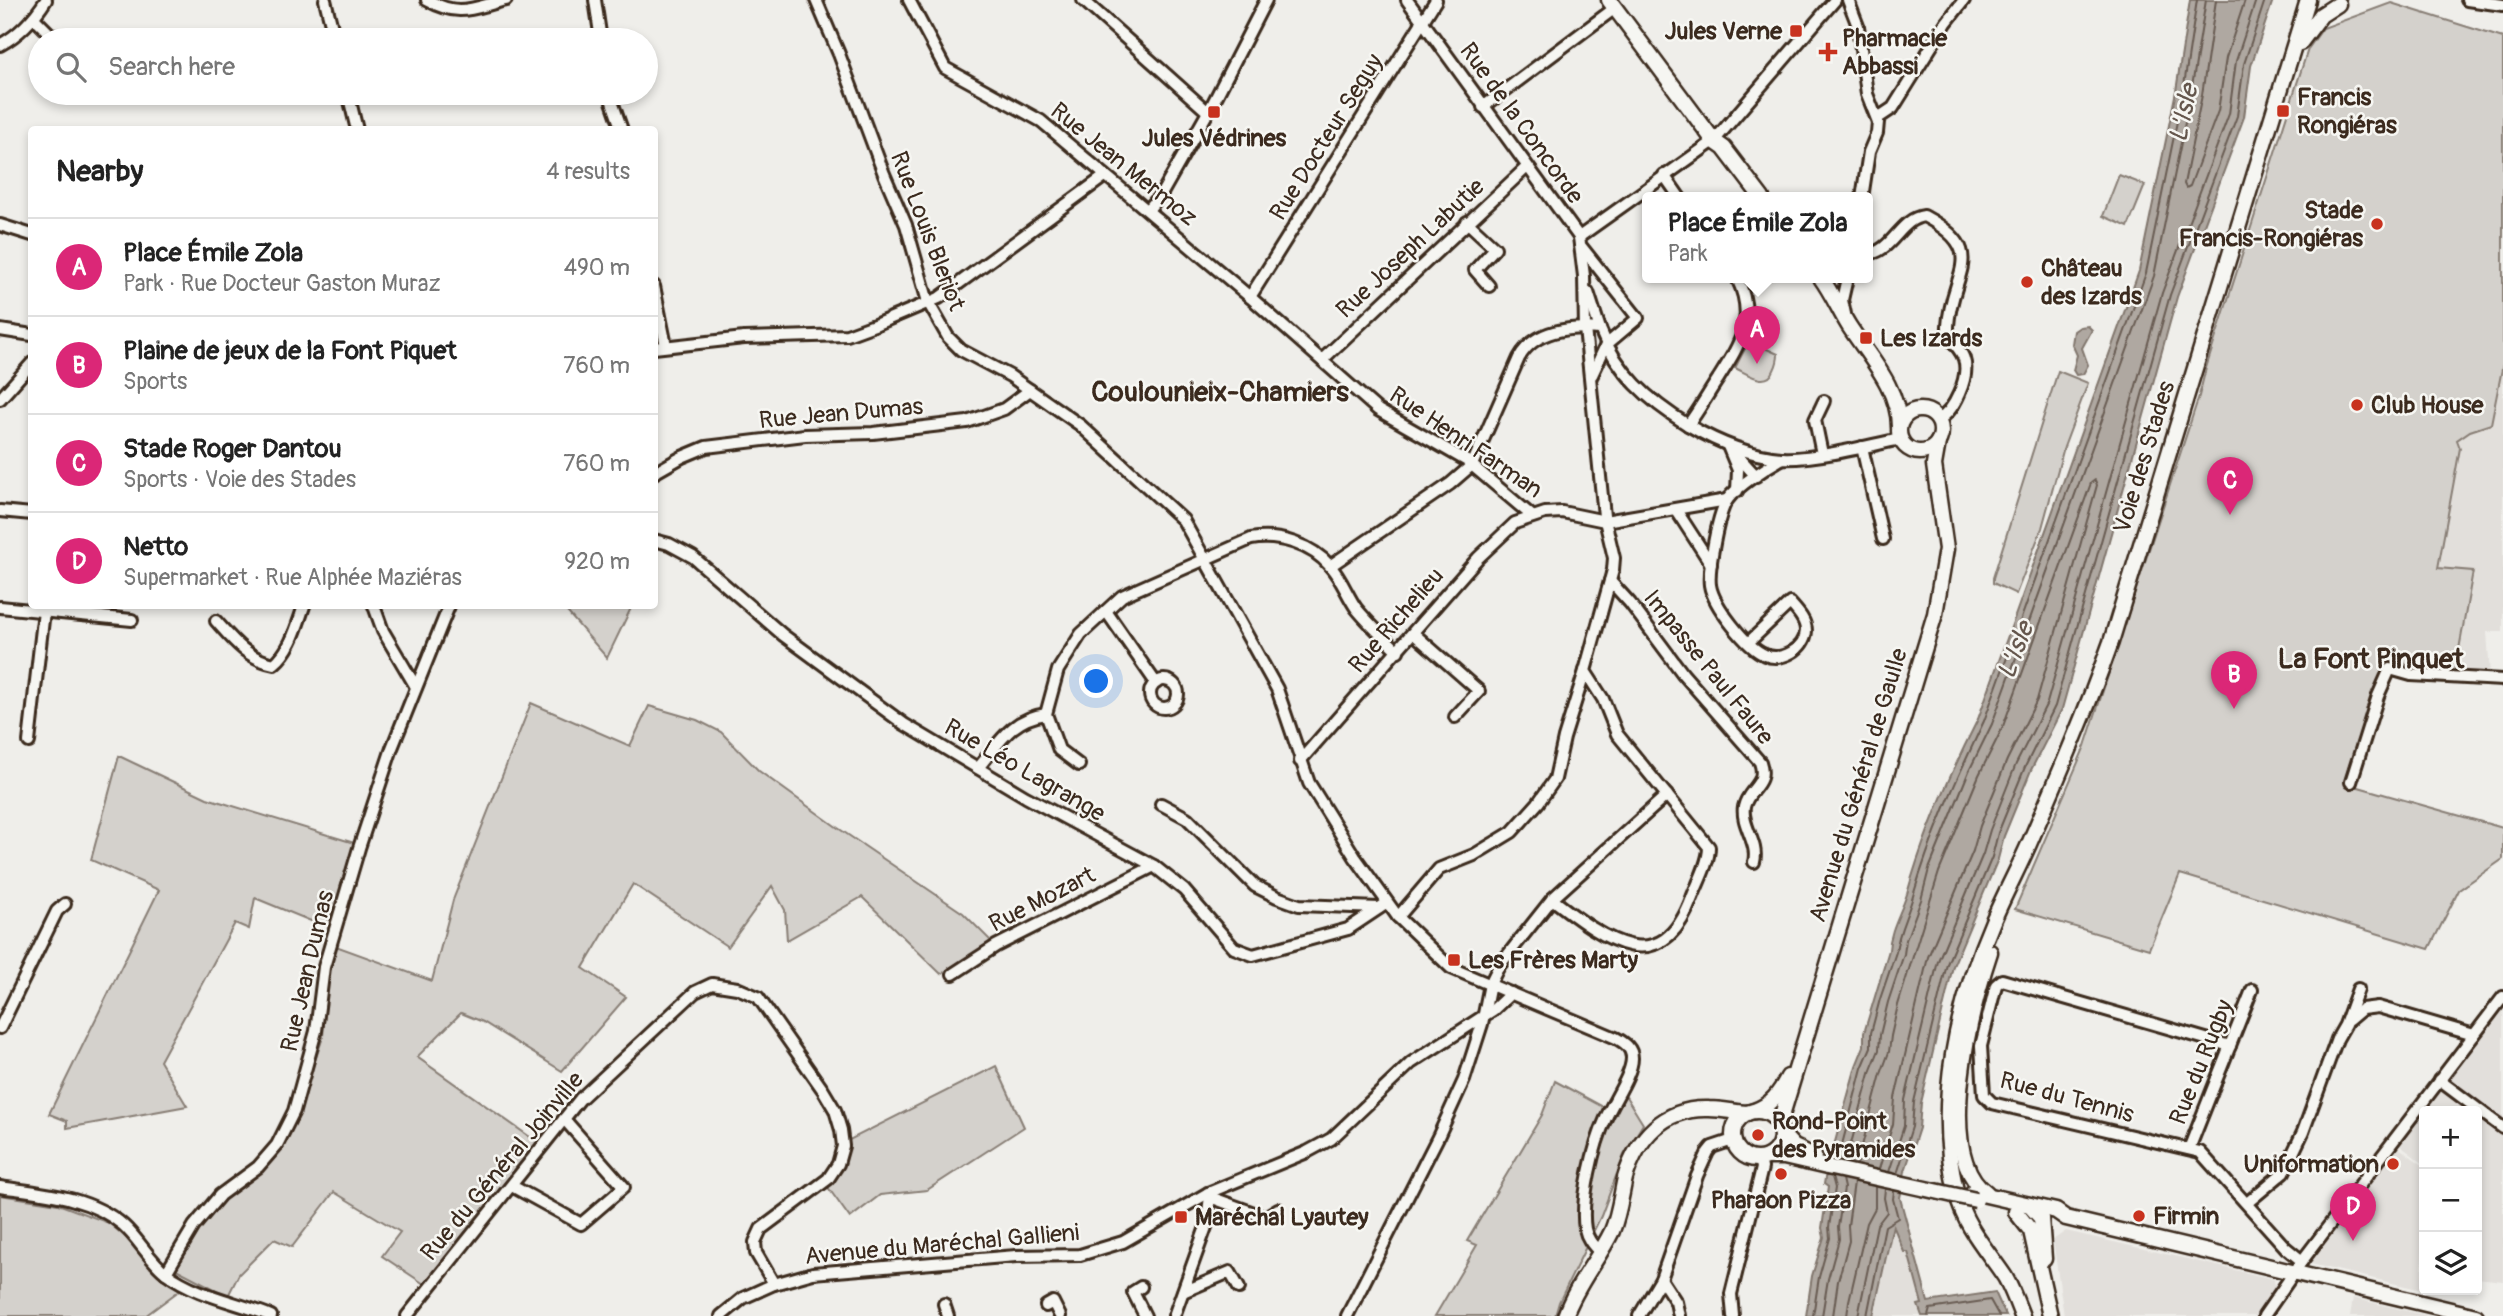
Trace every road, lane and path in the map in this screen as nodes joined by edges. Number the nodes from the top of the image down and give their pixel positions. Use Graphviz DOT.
graph roads {
  1 [pos="46,0"];
  2 [pos="325,0"];
  3 [pos="427,0"];
  4 [pos="506,0"];
  5 [pos="595,0"];
  6 [pos="816,0"];
  7 [pos="909,0"];
  8 [pos="1083,0"];
  9 [pos="1407,0"];
  10 [pos="1436,0"];
  11 [pos="1835,0"];
  12 [pos="1847,0"];
  13 [pos="1964,0"];
  14 [pos="2308,0"];
  15 [pos="2321,0"];
  16 [pos="2467,0"];
  17 [pos="1263,1"];
  18 [pos="2342,2"];
  19 [pos="1612,4"];
  20 [pos="2503,5"];
  21 [pos="34,18"];
  22 [pos="1423,22"];
  23 [pos="44,28"];
  24 [pos="332,28"];
  25 [pos="599,28"];
  26 [pos="0,45"];
  27 [pos="2286,72"];
  28 [pos="351,105"];
  29 [pos="613,105"];
  30 [pos="1483,107"];
  31 [pos="1208,112"];
  32 [pos="1878,118"];
  33 [pos="356,126"];
  34 [pos="621,126"];
  35 [pos="1714,141"];
  36 [pos="1527,167"];
  37 [pos="1664,175"];
  38 [pos="1105,176"];
  39 [pos="1642,192"];
  40 [pos="1642,192"];
  41 [pos="1676,192"];
  42 [pos="1747,192"];
  43 [pos="1757,192"];
  44 [pos="1863,192"];
  45 [pos="1148,210"];
  46 [pos="1467,222"];
  47 [pos="0,225"];
  48 [pos="28,234"];
  49 [pos="1580,241"];
  50 [pos="1873,252"];
  51 [pos="1584,276"];
  52 [pos="1739,283"];
  53 [pos="1816,283"];
  54 [pos="1824,283"];
  55 [pos="1846,283"];
  56 [pos="1489,286"];
  57 [pos="1250,297"];
  58 [pos="928,302"];
  59 [pos="1847,323"];
  60 [pos="658,327"];
  61 [pos="1586,328"];
  62 [pos="1600,329"];
  63 [pos="0,330"];
  64 [pos="28,334"];
  65 [pos="1606,345"];
  66 [pos="660,347"];
  67 [pos="1322,360"];
  68 [pos="28,368"];
  69 [pos="1592,375"];
  70 [pos="1883,376"];
  71 [pos="1030,390"];
  72 [pos="0,399"];
  73 [pos="1824,401"];
  74 [pos="1920,410"];
  75 [pos="1938,420"];
  76 [pos="1688,425"];
  77 [pos="1903,439"];
  78 [pos="1938,442"];
  79 [pos="1728,446"];
  80 [pos="1862,447"];
  81 [pos="1822,454"];
  82 [pos="1783,458"];
  83 [pos="1472,465"];
  84 [pos="658,471"];
  85 [pos="1756,476"];
  86 [pos="1738,491"];
  87 [pos="1727,500"];
  88 [pos="1676,510"];
  89 [pos="0,511"];
  90 [pos="28,514"];
  91 [pos="1532,516"];
  92 [pos="1943,520"];
  93 [pos="1605,521"];
  94 [pos="1883,539"];
  95 [pos="658,541"];
  96 [pos="1206,558"];
  97 [pos="1711,564"];
  98 [pos="1330,566"];
  99 [pos="1610,581"];
  100 [pos="0,607"];
  101 [pos="303,609"];
  102 [pos="375,609"];
  103 [pos="448,609"];
  104 [pos="44,611"];
  105 [pos="1105,611"];
  106 [pos="132,620"];
  107 [pos="216,621"];
  108 [pos="1413,633"];
  109 [pos="1749,642"];
  110 [pos="1398,651"];
  111 [pos="1586,671"];
  112 [pos="2503,680"];
  113 [pos="1156,683"];
  114 [pos="416,687"];
  115 [pos="1046,714"];
  116 [pos="1455,717"];
  117 [pos="29,741"];
  118 [pos="1300,761"];
  119 [pos="1079,765"];
  120 [pos="978,768"];
  121 [pos="2351,782"];
  122 [pos="1667,794"];
  123 [pos="1161,804"];
  124 [pos="2027,847"];
  125 [pos="1754,862"];
  126 [pos="1154,866"];
  127 [pos="1552,899"];
  128 [pos="65,904"];
  129 [pos="1383,906"];
  130 [pos="1398,917"];
  131 [pos="953,974"];
  132 [pos="1490,984"];
  133 [pos="2358,989"];
  134 [pos="2252,990"];
  135 [pos="1511,993"];
  136 [pos="2503,997"];
  137 [pos="1484,1016"];
  138 [pos="2345,1025"];
  139 [pos="0,1028"];
  140 [pos="2474,1035"];
  141 [pos="2230,1046"];
  142 [pos="1798,1061"];
  143 [pos="2439,1080"];
  144 [pos="1694,1110"];
  145 [pos="1750,1112"];
  146 [pos="564,1119"];
  147 [pos="2503,1128"];
  148 [pos="1780,1129"];
  149 [pos="1733,1136"];
  150 [pos="2189,1149"];
  151 [pos="1763,1158"];
  152 [pos="1828,1164"];
  153 [pos="512,1186"];
  154 [pos="0,1187"];
  155 [pos="1209,1195"];
  156 [pos="1975,1196"];
  157 [pos="1994,1197"];
  158 [pos="2247,1203"];
  159 [pos="1278,1209"];
  160 [pos="2023,1209"];
  161 [pos="2054,1219"];
  162 [pos="2037,1233"];
  163 [pos="1599,1252"];
  164 [pos="2297,1267"];
  165 [pos="166,1273"];
  166 [pos="1661,1279"];
  167 [pos="774,1284"];
  168 [pos="1141,1287"];
  169 [pos="1239,1288"];
  170 [pos="1183,1292"];
  171 [pos="944,1304"];
  172 [pos="1046,1306"];
  173 [pos="271,1316"];
  174 [pos="407,1316"];
  175 [pos="721,1316"];
  176 [pos="948,1316"];
  177 [pos="1060,1316"];
  178 [pos="1145,1316"];
  179 [pos="1174,1316"];
  180 [pos="1347,1316"];
  181 [pos="1565,1316"];
  182 [pos="1639,1316"];
  183 [pos="1679,1316"];
  184 [pos="1733,1316"];
  185 [pos="2022,1316"];
  186 [pos="2050,1316"];
  187 [pos="2264,1316"];
  188 [pos="2476,1316"];
  1 -- 21 [label="street"];
  2 -- 24 [label="street"];
  3 -- 4 [label="street"];
  5 -- 25 [label="street"];
  6 -- 58 [label="street, Rue Louis Bleriot"];
  7 -- 38 [label="street, Rue Jean Mermoz"];
  8 -- 31 [label="street"];
  9 -- 22 [label="street, Rue de la Concorde"];
  10 -- 22 [label="street, Rue Docteur Seguy"];
  11 -- 35 [label="street"];
  12 -- 32 [label="street"];
  13 -- 32 [label="street"];
  14 -- 27 [label="main road, Voie des Stades"];
  15 -- 18 [label="main road"];
  16 -- 20 [label="street"];
  17 -- 31 [label="street"];
  18 -- 27 [label="main road, Voie des Stades"];
  19 -- 30 [label="street"];
  19 -- 35 [label="main road"];
  21 -- 23 [label="street"];
  21 -- 26 [label="street"];
  22 -- 30 [label="street, Rue de la Concorde"];
  22 -- 57 [label="street, Rue Docteur Seguy"];
  27 -- 124 [label="main road, Voie des Stades"];
  28 -- 33 [label="street"];
  29 -- 34 [label="street"];
  30 -- 36 [label="street, Rue de la Concorde"];
  31 -- 45 [label="street"];
  32 -- 44 [label="street"];
  35 -- 37 [label="street"];
  35 -- 42 [label="main road"];
  35 -- 43 [label="main road"];
  36 -- 46 [label="street, Rue Joseph Labutie"];
  36 -- 49 [label="street, Rue de la Concorde"];
  37 -- 39 [label="street"];
  37 -- 41 [label="street"];
  38 -- 45 [label="street, Rue Jean Mermoz"];
  38 -- 58 [label="street"];
  40 -- 49 [label="street"];
  45 -- 57 [label="street, Rue Jean Mermoz"];
  46 -- 56 [label="street"];
  46 -- 67 [label="street, Rue Joseph Labutie"];
  47 -- 48 [label="street"];
  49 -- 51 [label="street"];
  49 -- 65 [label="street, Rue de la Concorde"];
  50 -- 75 [label="street"];
  51 -- 61 [label="street"];
  51 -- 62 [label="street"];
  52 -- 76 [label="street"];
  53 -- 59 [label="main road"];
  54 -- 59 [label="main road, Avenue du Général de Gaulle"];
  55 -- 59 [label="street"];
  57 -- 67 [label="street, Rue Jean Mermoz"];
  58 -- 66 [label="street"];
  58 -- 71 [label="street, Rue Louis Bleriot"];
  59 -- 70 [label="main road, Avenue du Général de Gaulle"];
  60 -- 66 [label="street"];
  61 -- 62 [label="street"];
  61 -- 69 [label="street"];
  61 -- 83 [label="street"];
  62 -- 65 [label="street"];
  63 -- 64 [label="street"];
  65 -- 69 [label="street"];
  65 -- 76 [label="street"];
  67 -- 83 [label="street, Rue Henri Farman"];
  68 -- 72 [label="street"];
  69 -- 93 [label="street"];
  70 -- 74 [label="main road, Avenue du Général de Gaulle"];
  70 -- 77 [label="main road, Avenue du Général de Gaulle"];
  71 -- 84 [label="street, Rue Jean Dumas"];
  71 -- 96 [label="street, Rue Louis Bleriot"];
  73 -- 81 [label="street"];
  74 -- 75 [label="main road"];
  74 -- 77 [label="main road"];
  75 -- 78 [label="main road"];
  76 -- 79 [label="street"];
  77 -- 78 [label="main road"];
  77 -- 80 [label="street"];
  77 -- 92 [label="main road, Avenue du Général de Gaulle"];
  78 -- 92 [label="main road, Avenue du Général de Gaulle"];
  79 -- 82 [label="street"];
  79 -- 85 [label="street"];
  79 -- 86 [label="street"];
  80 -- 81 [label="street"];
  80 -- 94 [label="street"];
  81 -- 82 [label="street"];
  82 -- 85 [label="street"];
  83 -- 91 [label="street, Rue Henri Farman"];
  83 -- 98 [label="street"];
  85 -- 86 [label="street"];
  86 -- 87 [label="street"];
  87 -- 88 [label="street, Rue Henri Farman"];
  87 -- 97 [label="street"];
  88 -- 93 [label="street, Rue Henri Farman"];
  88 -- 97 [label="street"];
  89 -- 90 [label="street"];
  91 -- 93 [label="street, Rue Henri Farman"];
  91 -- 108 [label="street, Rue Richelieu"];
  92 -- 142 [label="main road, Avenue du Général de Gaulle"];
  93 -- 99 [label="street"];
  95 -- 120 [label="street, Rue Léo Lagrange"];
  96 -- 98 [label="street"];
  96 -- 105 [label="street"];
  96 -- 118 [label="street, Rue Louis Bleriot"];
  97 -- 109 [label="street"];
  98 -- 110 [label="street"];
  99 -- 111 [label="street"];
  99 -- 125 [label="street, Impasse Paul Faure"];
  100 -- 104 [label="street"];
  101 -- 107 [label="street"];
  102 -- 114 [label="street"];
  103 -- 114 [label="street, Rue Jean Dumas"];
  104 -- 106 [label="street"];
  104 -- 117 [label="street"];
  105 -- 113 [label="street"];
  105 -- 115 [label="street"];
  108 -- 110 [label="street, Rue Richelieu"];
  108 -- 116 [label="street"];
  109 -- 109 [label="street"];
  110 -- 118 [label="street, Rue Richelieu"];
  111 -- 122 [label="street"];
  111 -- 130 [label="street"];
  112 -- 121 [label="street"];
  114 -- 165 [label="street, Rue Jean Dumas"];
  115 -- 119 [label="street"];
  115 -- 120 [label="street"];
  118 -- 129 [label="street, Rue Louis Bleriot"];
  120 -- 126 [label="street, Rue Léo Lagrange"];
  122 -- 127 [label="street"];
  122 -- 127 [label="street"];
  123 -- 129 [label="street"];
  124 -- 157 [label="main road, Voie des Stades"];
  124 -- 185 [label="main road, Voie des Stades"];
  126 -- 129 [label="street, Rue Léo Lagrange"];
  126 -- 131 [label="street, Rue Mozart"];
  127 -- 132 [label="street"];
  128 -- 139 [label="street"];
  129 -- 130 [label="street, Rue Louis Bleriot"];
  130 -- 132 [label="street, Rue Louis Bleriot"];
  132 -- 135 [label="street, Rue Louis Bleriot"];
  132 -- 137 [label="street"];
  133 -- 138 [label="street"];
  134 -- 141 [label="street, Rue du Rugby"];
  135 -- 137 [label="street, Avenue du Maréchal Gallieni"];
  135 -- 163 [label="street, Rue Louis Bleriot"];
  136 -- 140 [label="street"];
  137 -- 155 [label="street, Avenue du Maréchal Gallieni"];
  137 -- 180 [label="street"];
  138 -- 140 [label="street"];
  138 -- 158 [label="street"];
  140 -- 143 [label="street"];
  141 -- 150 [label="street, Rue du Rugby"];
  141 -- 150 [label="street, Rue du Tennis"];
  142 -- 145 [label="main road, Avenue du Général de Gaulle"];
  142 -- 148 [label="main road, Avenue du Général de Gaulle"];
  143 -- 147 [label="street"];
  143 -- 164 [label="street"];
  144 -- 145 [label="main road"];
  144 -- 149 [label="main road"];
  144 -- 163 [label="main road"];
  145 -- 148 [label="main road"];
  145 -- 149 [label="main road"];
  146 -- 153 [label="street, Rue du Général Joinville"];
  146 -- 153 [label="street"];
  146 -- 167 [label="street, Rue du Général Joinville"];
  148 -- 151 [label="main road"];
  148 -- 152 [label="main road"];
  149 -- 151 [label="main road"];
  149 -- 166 [label="street"];
  150 -- 158 [label="street"];
  151 -- 152 [label="main road"];
  151 -- 184 [label="street"];
  152 -- 156 [label="main road, bridge"];
  153 -- 174 [label="street, Rue du Général Joinville"];
  154 -- 165 [label="street"];
  155 -- 159 [label="street"];
  155 -- 167 [label="street, Avenue du Maréchal Gallieni"];
  155 -- 170 [label="street"];
  156 -- 157 [label="main road"];
  156 -- 160 [label="main road"];
  157 -- 160 [label="main road"];
  158 -- 164 [label="street"];
  160 -- 161 [label="main road"];
  160 -- 161 [label="main road"];
  160 -- 162 [label="main road"];
  161 -- 162 [label="main road"];
  161 -- 164 [label="main road"];
  162 -- 186 [label="main road"];
  163 -- 181 [label="main road"];
  164 -- 187 [label="street"];
  164 -- 188 [label="main road"];
  165 -- 173 [label="street"];
  166 -- 182 [label="street"];
  166 -- 183 [label="street"];
  167 -- 175 [label="street, Avenue du Maréchal Gallieni"];
  168 -- 178 [label="street"];
  169 -- 170 [label="street"];
  170 -- 179 [label="street"];
  171 -- 176 [label="street"];
  172 -- 177 [label="street"];
}
